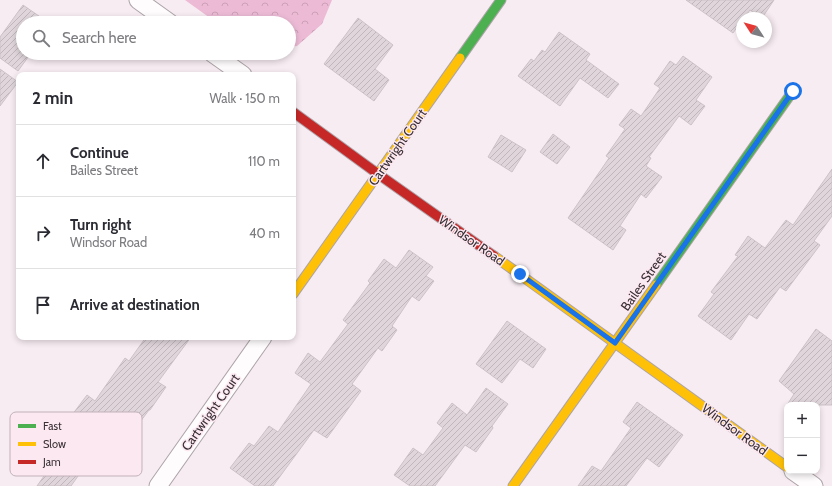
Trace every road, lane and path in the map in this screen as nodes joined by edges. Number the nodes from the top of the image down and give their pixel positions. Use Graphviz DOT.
graph roads {
  1 [pos="138,0"];
  2 [pos="501,0"];
  3 [pos="160,16"];
  4 [pos="222,60"];
  5 [pos="239,72"];
  6 [pos="793,91"];
  7 [pos="296,114"];
  8 [pos="378,174"];
  9 [pos="296,290"];
  10 [pos="261,340"];
  11 [pos="615,343"];
  12 [pos="784,465"];
  13 [pos="797,474"];
  14 [pos="158,486"];
  15 [pos="513,486"];
  16 [pos="814,486"];
  1 -- 3 [label="street"];
  2 -- 8 [label="street, Cartwright Court"];
  4 -- 5 [label="street"];
  6 -- 11 [label="street, Bailes Street"];
  7 -- 8 [label="street, Windsor Road"];
  8 -- 9 [label="street, Cartwright Court"];
  8 -- 11 [label="street, Windsor Road"];
  10 -- 14 [label="street, Cartwright Court"];
  11 -- 12 [label="street, Windsor Road"];
  11 -- 15 [label="street, Bailes Street"];
  13 -- 16 [label="street"];
}
